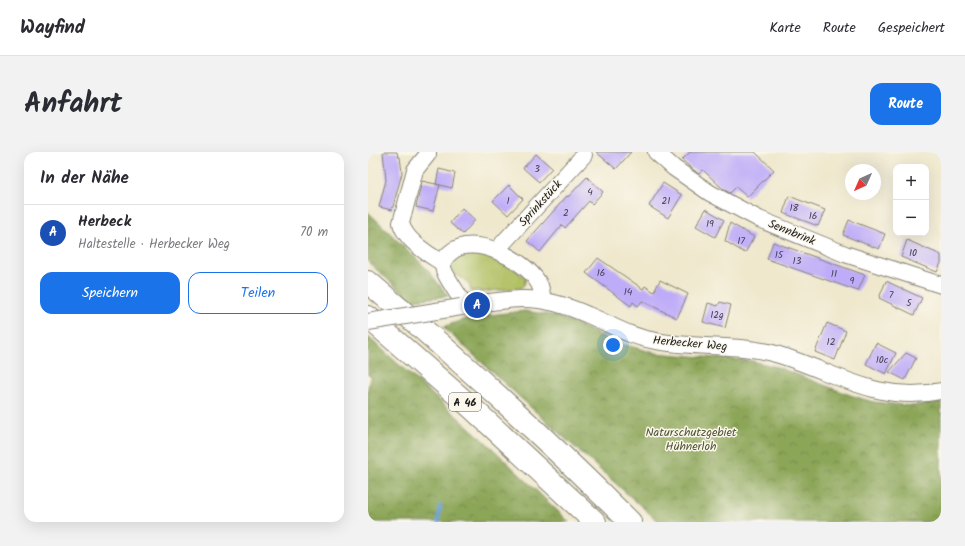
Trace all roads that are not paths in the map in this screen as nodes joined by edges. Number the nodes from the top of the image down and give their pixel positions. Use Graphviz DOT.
graph roads {
  1 [pos="428,152"];
  2 [pos="656,152"];
  3 [pos="584,155"];
  4 [pos="498,251"];
  5 [pos="443,263"];
  6 [pos="368,282"];
  7 [pos="941,285"];
  8 [pos="542,300"];
  9 [pos="463,306"];
  10 [pos="368,317"];
  11 [pos="368,322"];
  12 [pos="941,391"];
  13 [pos="560,491"];
  14 [pos="588,522"];
  15 [pos="595,522"];
  16 [pos="630,522"];
  1 -- 5 [label="street"];
  2 -- 7 [label="street, Sennbrink"];
  3 -- 4 [label="street, Sprinkstück"];
  4 -- 5 [label="street"];
  4 -- 8 [label="street"];
  5 -- 9 [label="street"];
  6 -- 16 [label="highway, A 46"];
  8 -- 9 [label="street, Herbecker Weg"];
  8 -- 12 [label="street, Herbecker Weg"];
  9 -- 11 [label="street, Herbecker Weg, bridge"];
  10 -- 13 [label="highway, A 46"];
  13 -- 14 [label="highway"];
  13 -- 15 [label="highway, A 46"];
}
